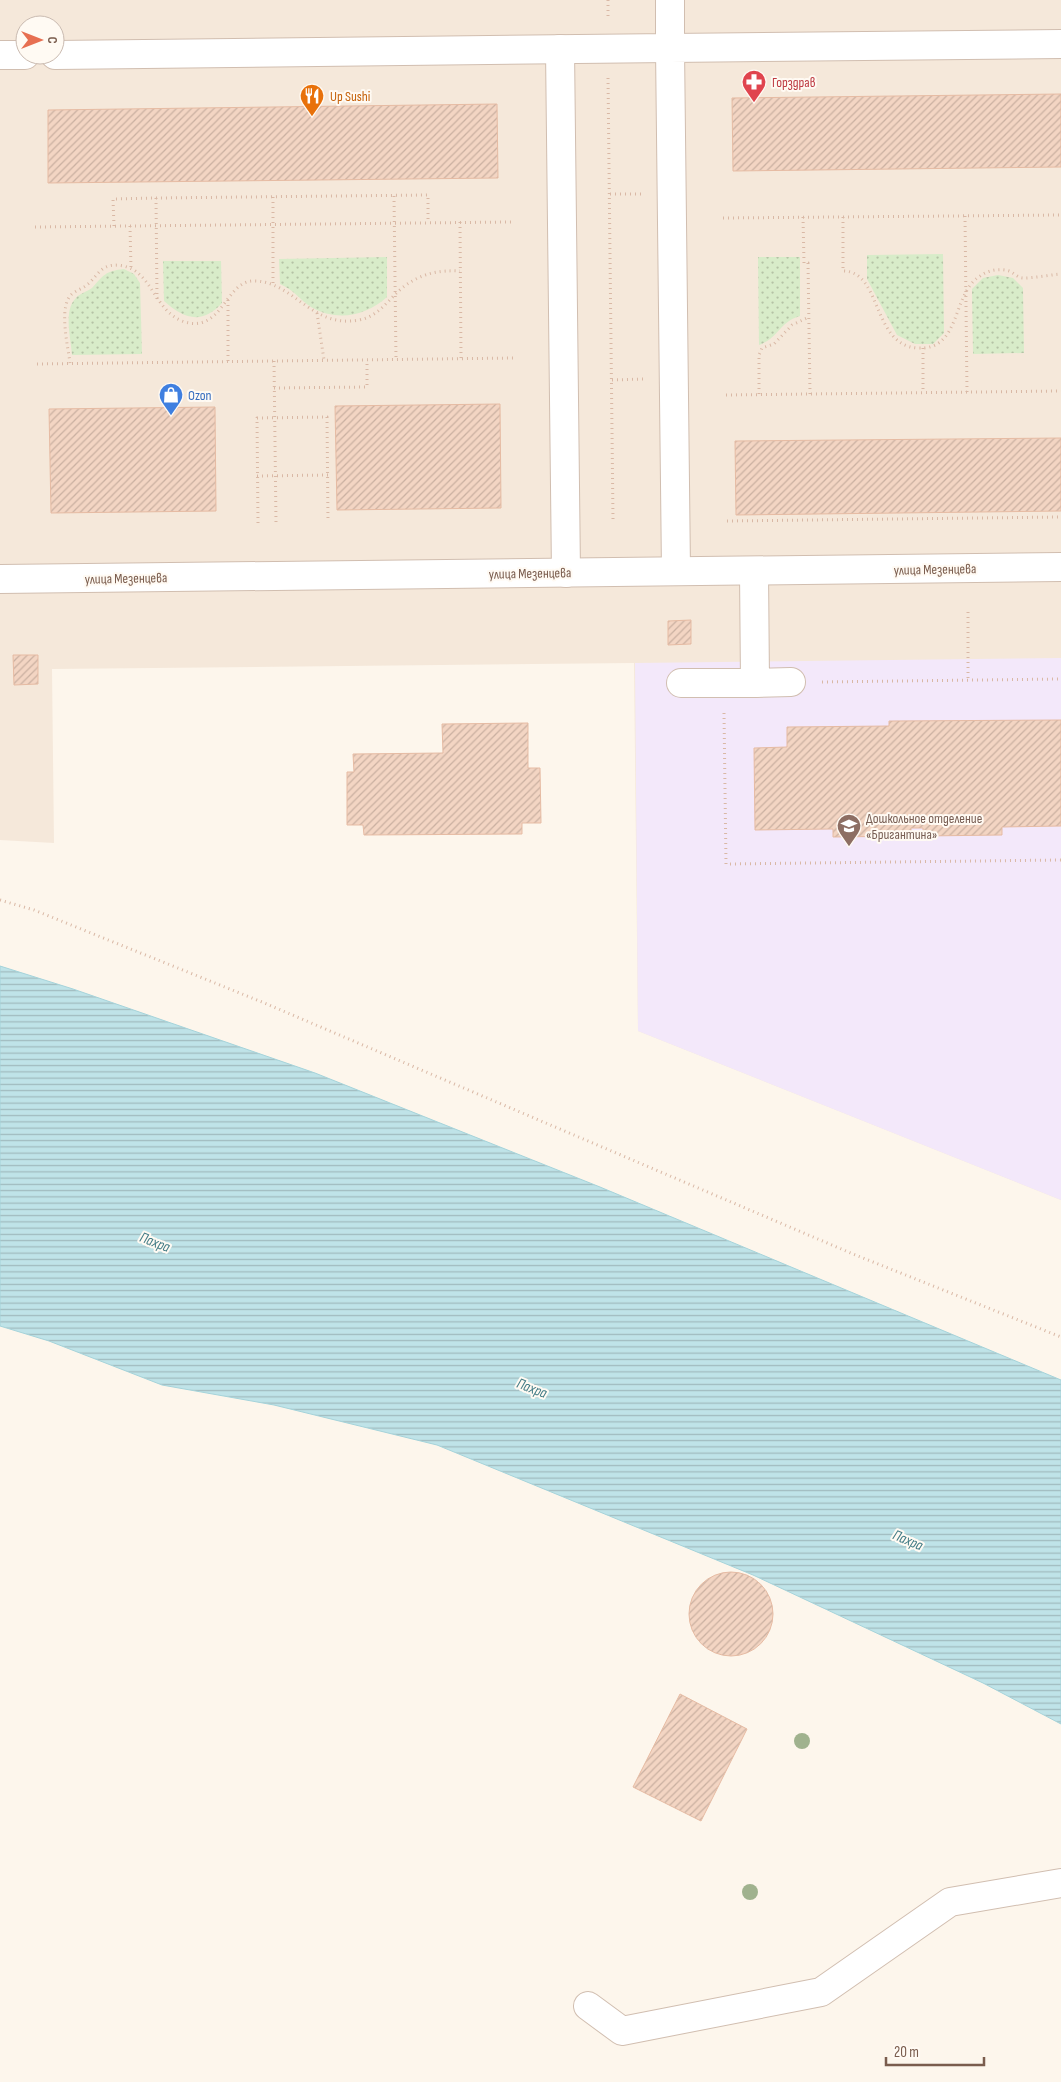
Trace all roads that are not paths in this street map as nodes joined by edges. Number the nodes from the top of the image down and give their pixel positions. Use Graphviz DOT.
graph roads {
  1 [pos="670,0"];
  2 [pos="1061,44"];
  3 [pos="670,48"];
  4 [pos="560,49"];
  5 [pos="0,55"];
  6 [pos="15,55"];
  7 [pos="65,55"];
  8 [pos="1061,567"];
  9 [pos="754,570"];
  10 [pos="676,572"];
  11 [pos="566,573"];
  12 [pos="0,579"];
  13 [pos="755,682"];
  14 [pos="791,682"];
  15 [pos="681,683"];
  16 [pos="1061,1883"];
  17 [pos="588,2006"];
  1 -- 3 [label="street"];
  2 -- 3 [label="street"];
  3 -- 4 [label="street"];
  3 -- 10 [label="street"];
  4 -- 7 [label="street"];
  4 -- 11 [label="street"];
  5 -- 6 [label="street"];
  8 -- 9 [label="street, улица Мезенцева"];
  9 -- 10 [label="street, улица Мезенцева"];
  9 -- 13 [label="street"];
  10 -- 11 [label="street, улица Мезенцева"];
  11 -- 12 [label="street, улица Мезенцева"];
  13 -- 14 [label="street"];
  13 -- 15 [label="street"];
  16 -- 17 [label="street"];
}
